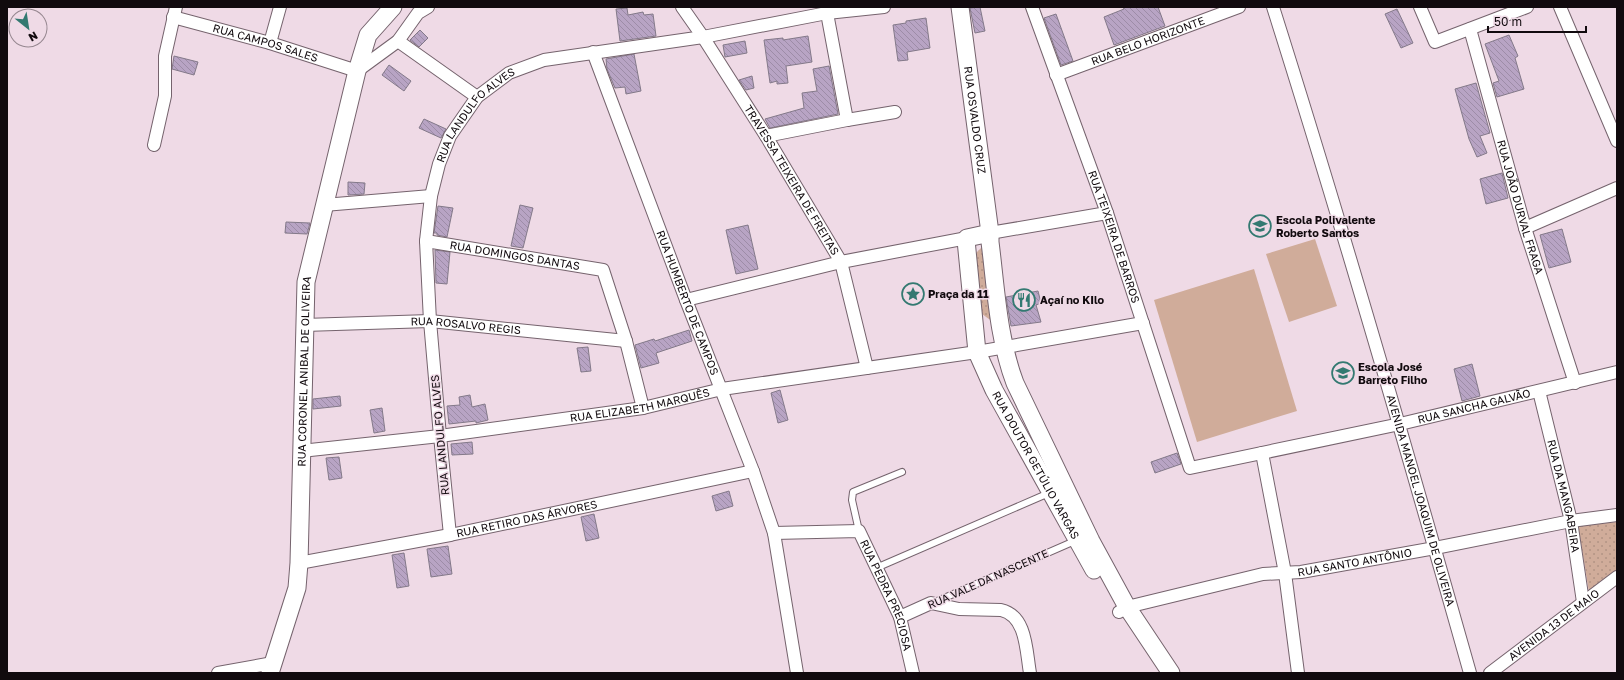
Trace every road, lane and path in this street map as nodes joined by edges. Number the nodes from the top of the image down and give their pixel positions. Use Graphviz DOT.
graph roads {
  1 [pos="280,7"];
  2 [pos="392,7"];
  3 [pos="428,7"];
  4 [pos="682,7"];
  5 [pos="884,7"];
  6 [pos="960,7"];
  7 [pos="1032,7"];
  8 [pos="1240,7"];
  9 [pos="1273,7"];
  10 [pos="1420,7"];
  11 [pos="1527,7"];
  12 [pos="1560,7"];
  13 [pos="174,12"];
  14 [pos="827,13"];
  15 [pos="1470,29"];
  16 [pos="703,37"];
  17 [pos="398,41"];
  18 [pos="270,43"];
  19 [pos="593,52"];
  20 [pos="357,71"];
  21 [pos="1056,75"];
  22 [pos="477,97"];
  23 [pos="895,112"];
  24 [pos="847,120"];
  25 [pos="766,136"];
  26 [pos="1617,141"];
  27 [pos="154,145"];
  28 [pos="1617,188"];
  29 [pos="430,196"];
  30 [pos="324,206"];
  31 [pos="1107,213"];
  32 [pos="1525,228"];
  33 [pos="990,238"];
  34 [pos="426,241"];
  35 [pos="967,242"];
  36 [pos="841,262"];
  37 [pos="686,300"];
  38 [pos="430,321"];
  39 [pos="1143,323"];
  40 [pos="1000,324"];
  41 [pos="304,325"];
  42 [pos="976,326"];
  43 [pos="626,341"];
  44 [pos="1004,347"];
  45 [pos="977,352"];
  46 [pos="867,368"];
  47 [pos="1617,372"];
  48 [pos="1575,383"];
  49 [pos="722,389"];
  50 [pos="1539,391"];
  51 [pos="643,408"];
  52 [pos="1400,424"];
  53 [pos="440,436"];
  54 [pos="301,451"];
  55 [pos="1262,453"];
  56 [pos="1190,468"];
  57 [pos="753,471"];
  58 [pos="902,472"];
  59 [pos="1050,493"];
  60 [pos="1617,515"];
  61 [pos="1571,521"];
  62 [pos="859,531"];
  63 [pos="774,533"];
  64 [pos="450,535"];
  65 [pos="1077,540"];
  66 [pos="1435,548"];
  67 [pos="299,563"];
  68 [pos="876,568"];
  69 [pos="1285,573"];
  70 [pos="1617,577"];
  71 [pos="1583,602"];
  72 [pos="932,603"];
  73 [pos="1123,609"];
  74 [pos="900,617"];
  75 [pos="271,668"];
  76 [pos="218,673"];
  77 [pos="798,673"];
  78 [pos="913,673"];
  79 [pos="1030,673"];
  80 [pos="1160,673"];
  81 [pos="1171,673"];
  82 [pos="1298,673"];
  83 [pos="1470,673"];
  84 [pos="1490,673"];
  1 -- 18 [label="street"];
  2 -- 20 [label="main road, RUA CORONEL ANIBAL DE OLIVEIRA"];
  3 -- 17 [label="street"];
  4 -- 16 [label="street, TRAVESSA TEIXEIRA DE FREITAS"];
  5 -- 14 [label="street, RUA LANDULFO ALVES"];
  6 -- 33 [label="main road, RUA OSVALDO CRUZ"];
  7 -- 21 [label="street, RUA TEIXEIRA DE BARROS"];
  8 -- 21 [label="street, RUA BELO HORIZONTE"];
  9 -- 52 [label="street, AVENIDA MANOEL JOAQUIM DE OLIVEIRA"];
  10 -- 15 [label="street"];
  11 -- 15 [label="street"];
  12 -- 26 [label="street"];
  13 -- 18 [label="street, RUA CAMPOS SALES"];
  13 -- 27 [label="street"];
  14 -- 16 [label="street, RUA LANDULFO ALVES"];
  14 -- 24 [label="street"];
  15 -- 32 [label="street, RUA JOÃO DURVAL FRAGA"];
  16 -- 19 [label="street, RUA LANDULFO ALVES"];
  16 -- 25 [label="street, TRAVESSA TEIXEIRA DE FREITAS"];
  17 -- 20 [label="street"];
  17 -- 22 [label="street"];
  18 -- 20 [label="street, RUA CAMPOS SALES"];
  19 -- 22 [label="street, RUA LANDULFO ALVES"];
  19 -- 37 [label="street, RUA HUMBERTO DE CAMPOS"];
  20 -- 30 [label="main road, RUA CORONEL ANIBAL DE OLIVEIRA"];
  21 -- 31 [label="street, RUA TEIXEIRA DE BARROS"];
  22 -- 29 [label="street, RUA LANDULFO ALVES"];
  23 -- 24 [label="street"];
  24 -- 25 [label="street"];
  25 -- 36 [label="street, TRAVESSA TEIXEIRA DE FREITAS"];
  28 -- 32 [label="street"];
  29 -- 30 [label="street"];
  29 -- 34 [label="street, RUA LANDULFO ALVES"];
  30 -- 41 [label="main road, RUA CORONEL ANIBAL DE OLIVEIRA"];
  31 -- 33 [label="street"];
  31 -- 39 [label="street, RUA TEIXEIRA DE BARROS"];
  32 -- 48 [label="street, RUA JOÃO DURVAL FRAGA"];
  33 -- 35 [label="main road"];
  33 -- 40 [label="main road, RUA DOUTOR GETÚLIO VARGAS"];
  34 -- 38 [label="street, RUA LANDULFO ALVES"];
  34 -- 43 [label="street, RUA DOMINGOS DANTAS"];
  35 -- 36 [label="street"];
  35 -- 42 [label="main road, RUA DOUTOR GETÚLIO VARGAS"];
  36 -- 37 [label="street"];
  36 -- 46 [label="street, TRAVESSA TEIXEIRA DE FREITAS"];
  37 -- 49 [label="street, RUA HUMBERTO DE CAMPOS"];
  38 -- 41 [label="street, RUA ROSALVO REGIS"];
  38 -- 43 [label="street, RUA ROSALVO REGIS"];
  38 -- 53 [label="street, RUA LANDULFO ALVES"];
  39 -- 44 [label="street, RUA ELIZABETH MARQUÊS"];
  39 -- 56 [label="street, RUA TEIXEIRA DE BARROS"];
  40 -- 42 [label="main road"];
  40 -- 44 [label="main road, RUA DOUTOR GETÚLIO VARGAS"];
  41 -- 54 [label="main road, RUA CORONEL ANIBAL DE OLIVEIRA"];
  42 -- 45 [label="main road, RUA DOUTOR GETÚLIO VARGAS"];
  43 -- 51 [label="street"];
  44 -- 45 [label="street, RUA ELIZABETH MARQUÊS"];
  44 -- 73 [label="main road, RUA DOUTOR GETÚLIO VARGAS"];
  45 -- 46 [label="street, RUA ELIZABETH MARQUÊS"];
  45 -- 59 [label="main road, RUA DOUTOR GETÚLIO VARGAS"];
  46 -- 49 [label="street, RUA ELIZABETH MARQUÊS"];
  47 -- 48 [label="street, RUA SANCHA GALVÃO"];
  48 -- 50 [label="street, RUA SANCHA GALVÃO"];
  49 -- 51 [label="street, RUA ELIZABETH MARQUÊS"];
  49 -- 57 [label="street, RUA HUMBERTO DE CAMPOS"];
  50 -- 52 [label="street, RUA SANCHA GALVÃO"];
  50 -- 61 [label="street, RUA DA MANGABEIRA"];
  51 -- 53 [label="street, RUA ELIZABETH MARQUÊS"];
  52 -- 55 [label="street, RUA SANCHA GALVÃO"];
  52 -- 66 [label="street, AVENIDA MANOEL JOAQUIM DE OLIVEIRA"];
  53 -- 54 [label="street, RUA ELIZABETH MARQUÊS"];
  53 -- 64 [label="street, RUA LANDULFO ALVES"];
  54 -- 67 [label="main road, RUA CORONEL ANIBAL DE OLIVEIRA"];
  55 -- 56 [label="street, RUA SANCHA GALVÃO"];
  55 -- 69 [label="street"];
  57 -- 63 [label="street, RUA HUMBERTO DE CAMPOS"];
  57 -- 64 [label="street, RUA RETIRO DAS ÁRVORES"];
  58 -- 62 [label="lane"];
  59 -- 65 [label="main road, RUA DOUTOR GETÚLIO VARGAS"];
  59 -- 68 [label="lane"];
  60 -- 61 [label="street, RUA SANTO ANTÔNIO"];
  61 -- 66 [label="street, RUA SANTO ANTÔNIO"];
  61 -- 71 [label="street, RUA DA MANGABEIRA"];
  62 -- 63 [label="street, RUA PEDRA PRECIOSA"];
  62 -- 68 [label="street, RUA PEDRA PRECIOSA"];
  63 -- 77 [label="street, RUA HUMBERTO DE CAMPOS"];
  64 -- 67 [label="street, RUA RETIRO DAS ÁRVORES"];
  65 -- 72 [label="lane, RUA VALE DA NASCENTE"];
  65 -- 73 [label="main road, RUA DOUTOR GETÚLIO VARGAS"];
  66 -- 69 [label="street, RUA SANTO ANTÔNIO"];
  66 -- 83 [label="street, AVENIDA MANOEL JOAQUIM DE OLIVEIRA"];
  67 -- 75 [label="main road, RUA CORONEL ANIBAL DE OLIVEIRA"];
  68 -- 74 [label="street, RUA PEDRA PRECIOSA"];
  69 -- 73 [label="street, RUA SANTO ANTÔNIO"];
  69 -- 82 [label="street"];
  70 -- 71 [label="street, AVENIDA 13 DE MAIO"];
  71 -- 84 [label="street, AVENIDA 13 DE MAIO"];
  72 -- 74 [label="street, RUA VALE DA NASCENTE"];
  72 -- 79 [label="street"];
  73 -- 80 [label="main road, RUA DOUTOR GETÚLIO VARGAS"];
  73 -- 81 [label="main road, RUA DOUTOR GETÚLIO VARGAS"];
  74 -- 78 [label="street, RUA PEDRA PRECIOSA"];
  75 -- 76 [label="street"];
}
